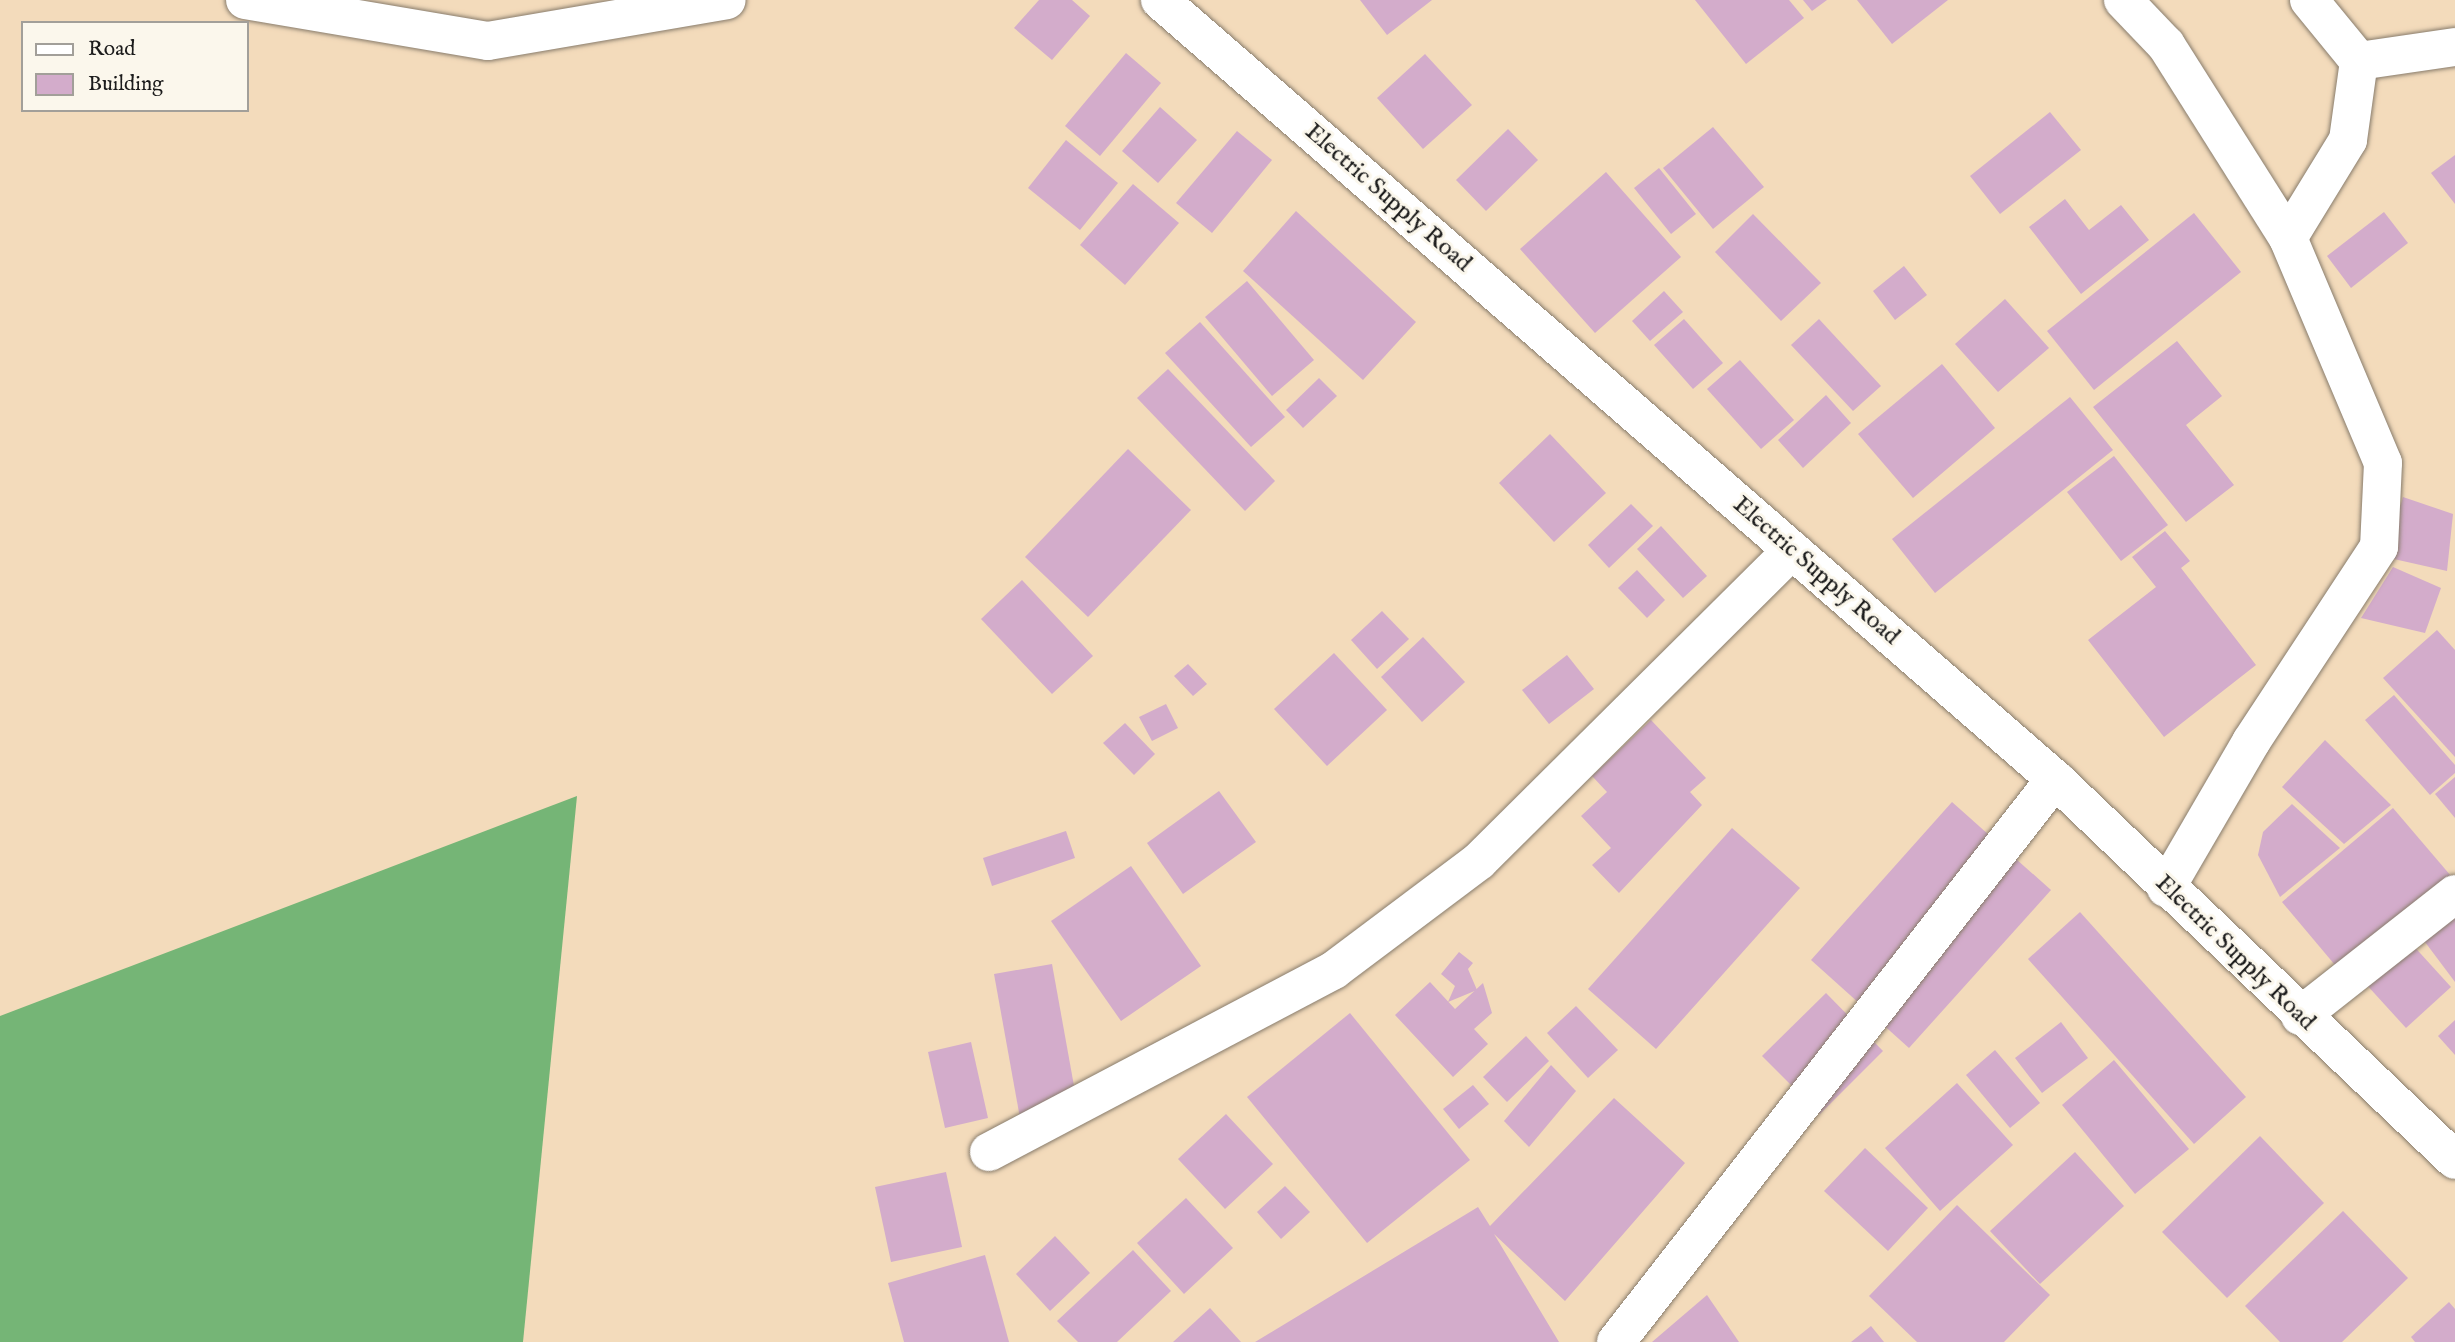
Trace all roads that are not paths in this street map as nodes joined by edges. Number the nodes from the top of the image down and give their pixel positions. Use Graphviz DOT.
graph roads {
  1 [pos="245,0"];
  2 [pos="727,0"];
  3 [pos="1160,0"];
  4 [pos="2123,0"];
  5 [pos="2309,0"];
  6 [pos="2455,47"];
  7 [pos="2359,61"];
  8 [pos="2288,238"];
  9 [pos="1792,550"];
  10 [pos="2055,779"];
  11 [pos="2166,888"];
  12 [pos="2455,894"];
  13 [pos="2300,1016"];
  14 [pos="989,1152"];
  15 [pos="2455,1160"];
  16 [pos="1616,1342"];
  1 -- 2 [label="street"];
  3 -- 9 [label="street, Electric Supply Road"];
  4 -- 8 [label="street"];
  5 -- 7 [label="street"];
  6 -- 7 [label="street"];
  7 -- 8 [label="street"];
  8 -- 11 [label="street"];
  9 -- 10 [label="street, Electric Supply Road"];
  9 -- 14 [label="street"];
  10 -- 11 [label="street, Electric Supply Road"];
  10 -- 16 [label="street"];
  11 -- 13 [label="street, Electric Supply Road"];
  12 -- 13 [label="street"];
  13 -- 15 [label="street, Electric Supply Road"];
}
